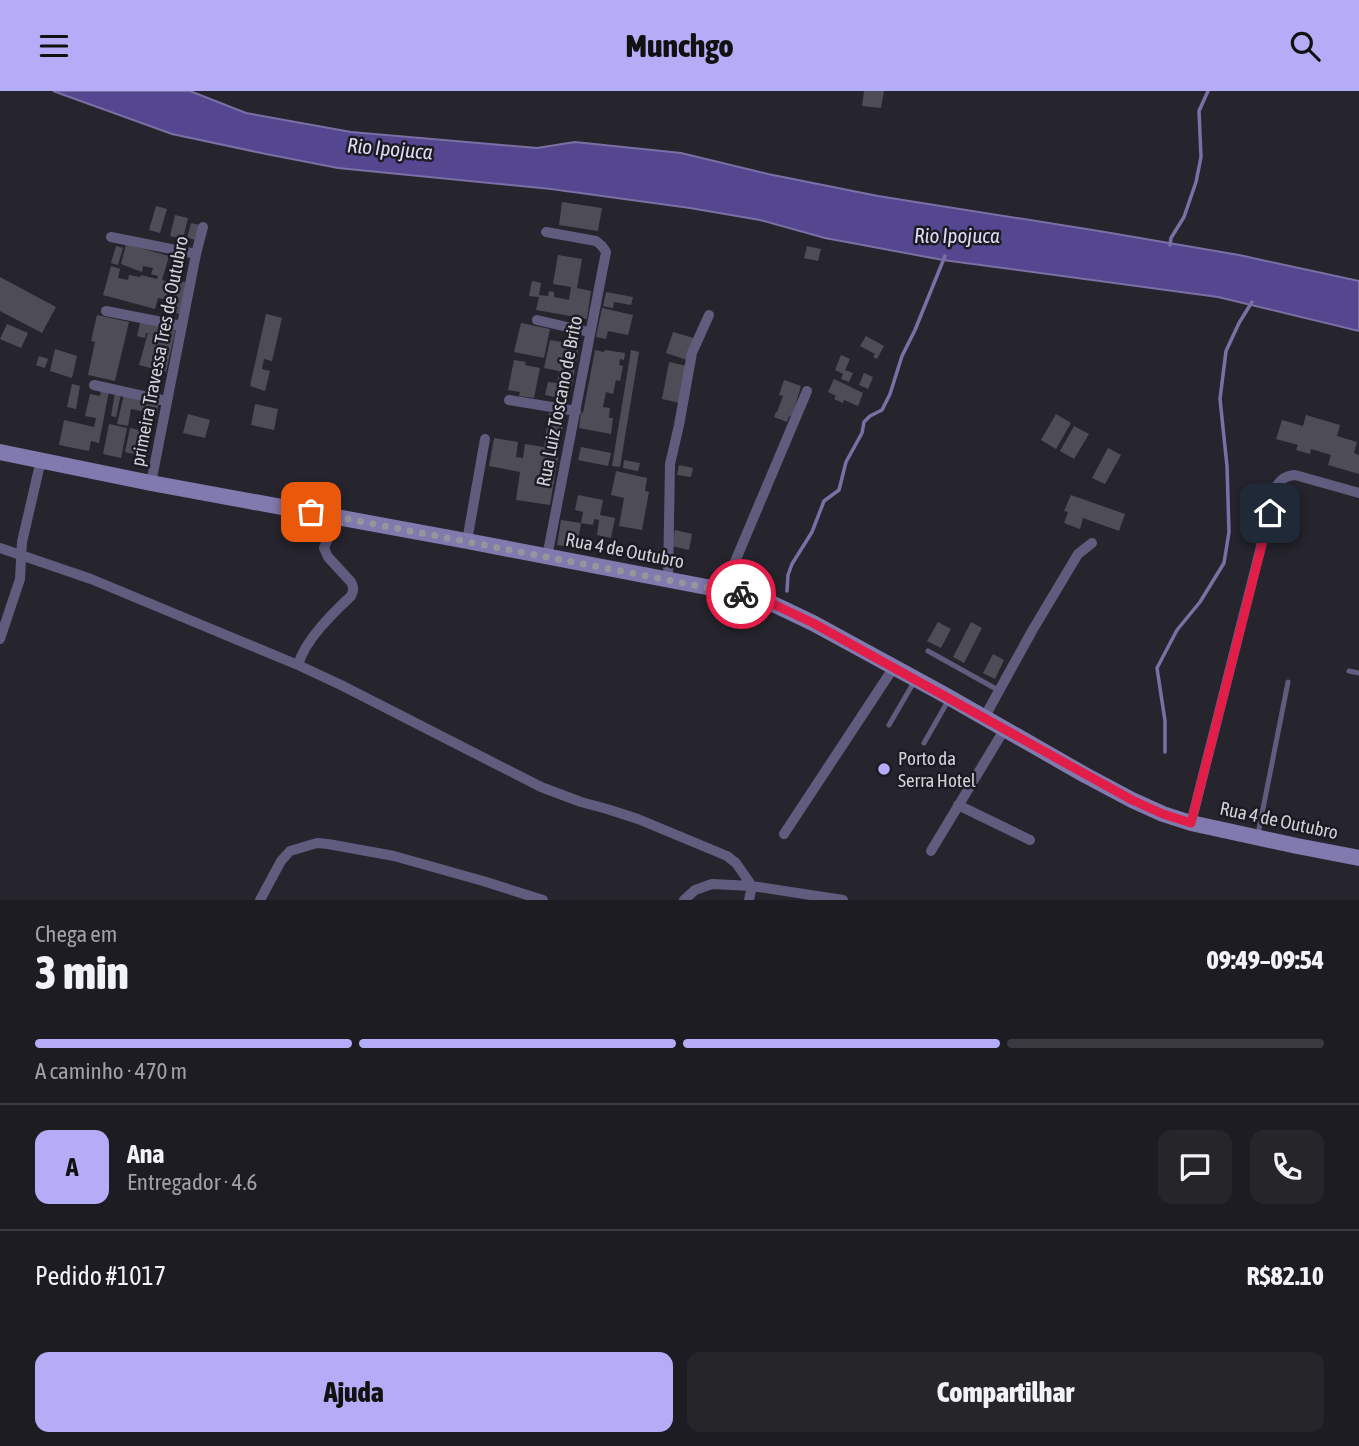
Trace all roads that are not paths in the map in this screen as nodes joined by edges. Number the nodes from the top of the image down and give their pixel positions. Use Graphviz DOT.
graph roads {
  1 [pos="202,227"];
  2 [pos="546,232"];
  3 [pos="111,237"];
  4 [pos="196,254"];
  5 [pos="106,311"];
  6 [pos="709,314"];
  7 [pos="537,320"];
  8 [pos="182,326"];
  9 [pos="589,332"];
  10 [pos="94,386"];
  11 [pos="807,391"];
  12 [pos="509,400"];
  13 [pos="166,401"];
  14 [pos="576,411"];
  15 [pos="485,439"];
  16 [pos="0,452"];
  17 [pos="41,460"];
  18 [pos="151,483"];
  19 [pos="1359,493"];
  20 [pos="337,517"];
  21 [pos="467,541"];
  22 [pos="1092,543"];
  23 [pos="0,548"];
  24 [pos="22,555"];
  25 [pos="547,557"];
  26 [pos="668,580"];
  27 [pos="723,590"];
  28 [pos="0,639"];
  29 [pos="928,651"];
  30 [pos="298,665"];
  31 [pos="894,667"];
  32 [pos="1349,671"];
  33 [pos="1359,673"];
  34 [pos="915,679"];
  35 [pos="1287,682"];
  36 [pos="999,691"];
  37 [pos="950,698"];
  38 [pos="984,718"];
  39 [pos="889,725"];
  40 [pos="1004,730"];
  41 [pos="924,743"];
  42 [pos="958,806"];
  43 [pos="1191,823"];
  44 [pos="784,834"];
  45 [pos="1257,837"];
  46 [pos="1030,840"];
  47 [pos="931,851"];
  48 [pos="1359,858"];
  49 [pos="752,885"];
  50 [pos="260,900"];
  51 [pos="543,900"];
  52 [pos="684,900"];
  53 [pos="749,900"];
  54 [pos="842,900"];
  1 -- 4 [label="street, primeira Travessa Tres de Outubro"];
  2 -- 9 [label="street, Rua Luiz Toscano de Brito"];
  3 -- 4 [label="street"];
  4 -- 8 [label="street, primeira Travessa Tres de Outubro"];
  5 -- 8 [label="street"];
  6 -- 26 [label="street"];
  7 -- 9 [label="street"];
  8 -- 13 [label="street, primeira Travessa Tres de Outubro"];
  9 -- 14 [label="street, Rua Luiz Toscano de Brito"];
  10 -- 13 [label="street"];
  11 -- 27 [label="street"];
  12 -- 14 [label="street"];
  13 -- 18 [label="street, primeira Travessa Tres de Outubro"];
  14 -- 25 [label="street, Rua Luiz Toscano de Brito"];
  15 -- 21 [label="street"];
  16 -- 17 [label="main road, Rua 4 de Outubro"];
  17 -- 18 [label="main road, Rua 4 de Outubro"];
  17 -- 24 [label="street"];
  18 -- 20 [label="main road, Rua 4 de Outubro"];
  19 -- 43 [label="street"];
  20 -- 21 [label="main road, Rua 4 de Outubro"];
  20 -- 30 [label="street"];
  21 -- 25 [label="main road, Rua 4 de Outubro"];
  22 -- 36 [label="street"];
  23 -- 24 [label="street"];
  24 -- 28 [label="street"];
  24 -- 30 [label="street"];
  25 -- 26 [label="main road, Rua 4 de Outubro"];
  26 -- 27 [label="main road, Rua 4 de Outubro"];
  27 -- 31 [label="main road, Rua 4 de Outubro"];
  29 -- 36 [label="lane"];
  30 -- 49 [label="street"];
  31 -- 34 [label="main road, Rua 4 de Outubro"];
  31 -- 44 [label="street"];
  32 -- 33 [label="lane"];
  34 -- 37 [label="main road, Rua 4 de Outubro"];
  34 -- 39 [label="lane"];
  35 -- 45 [label="lane"];
  36 -- 38 [label="street"];
  37 -- 38 [label="main road, Rua 4 de Outubro"];
  37 -- 41 [label="lane"];
  38 -- 40 [label="main road, Rua 4 de Outubro"];
  40 -- 42 [label="street"];
  40 -- 43 [label="main road, Rua 4 de Outubro"];
  42 -- 46 [label="street"];
  42 -- 47 [label="street"];
  43 -- 45 [label="main road, Rua 4 de Outubro"];
  45 -- 48 [label="main road, Rua 4 de Outubro"];
  49 -- 52 [label="street"];
  49 -- 53 [label="street"];
  49 -- 54 [label="street"];
  50 -- 51 [label="street"];
}
